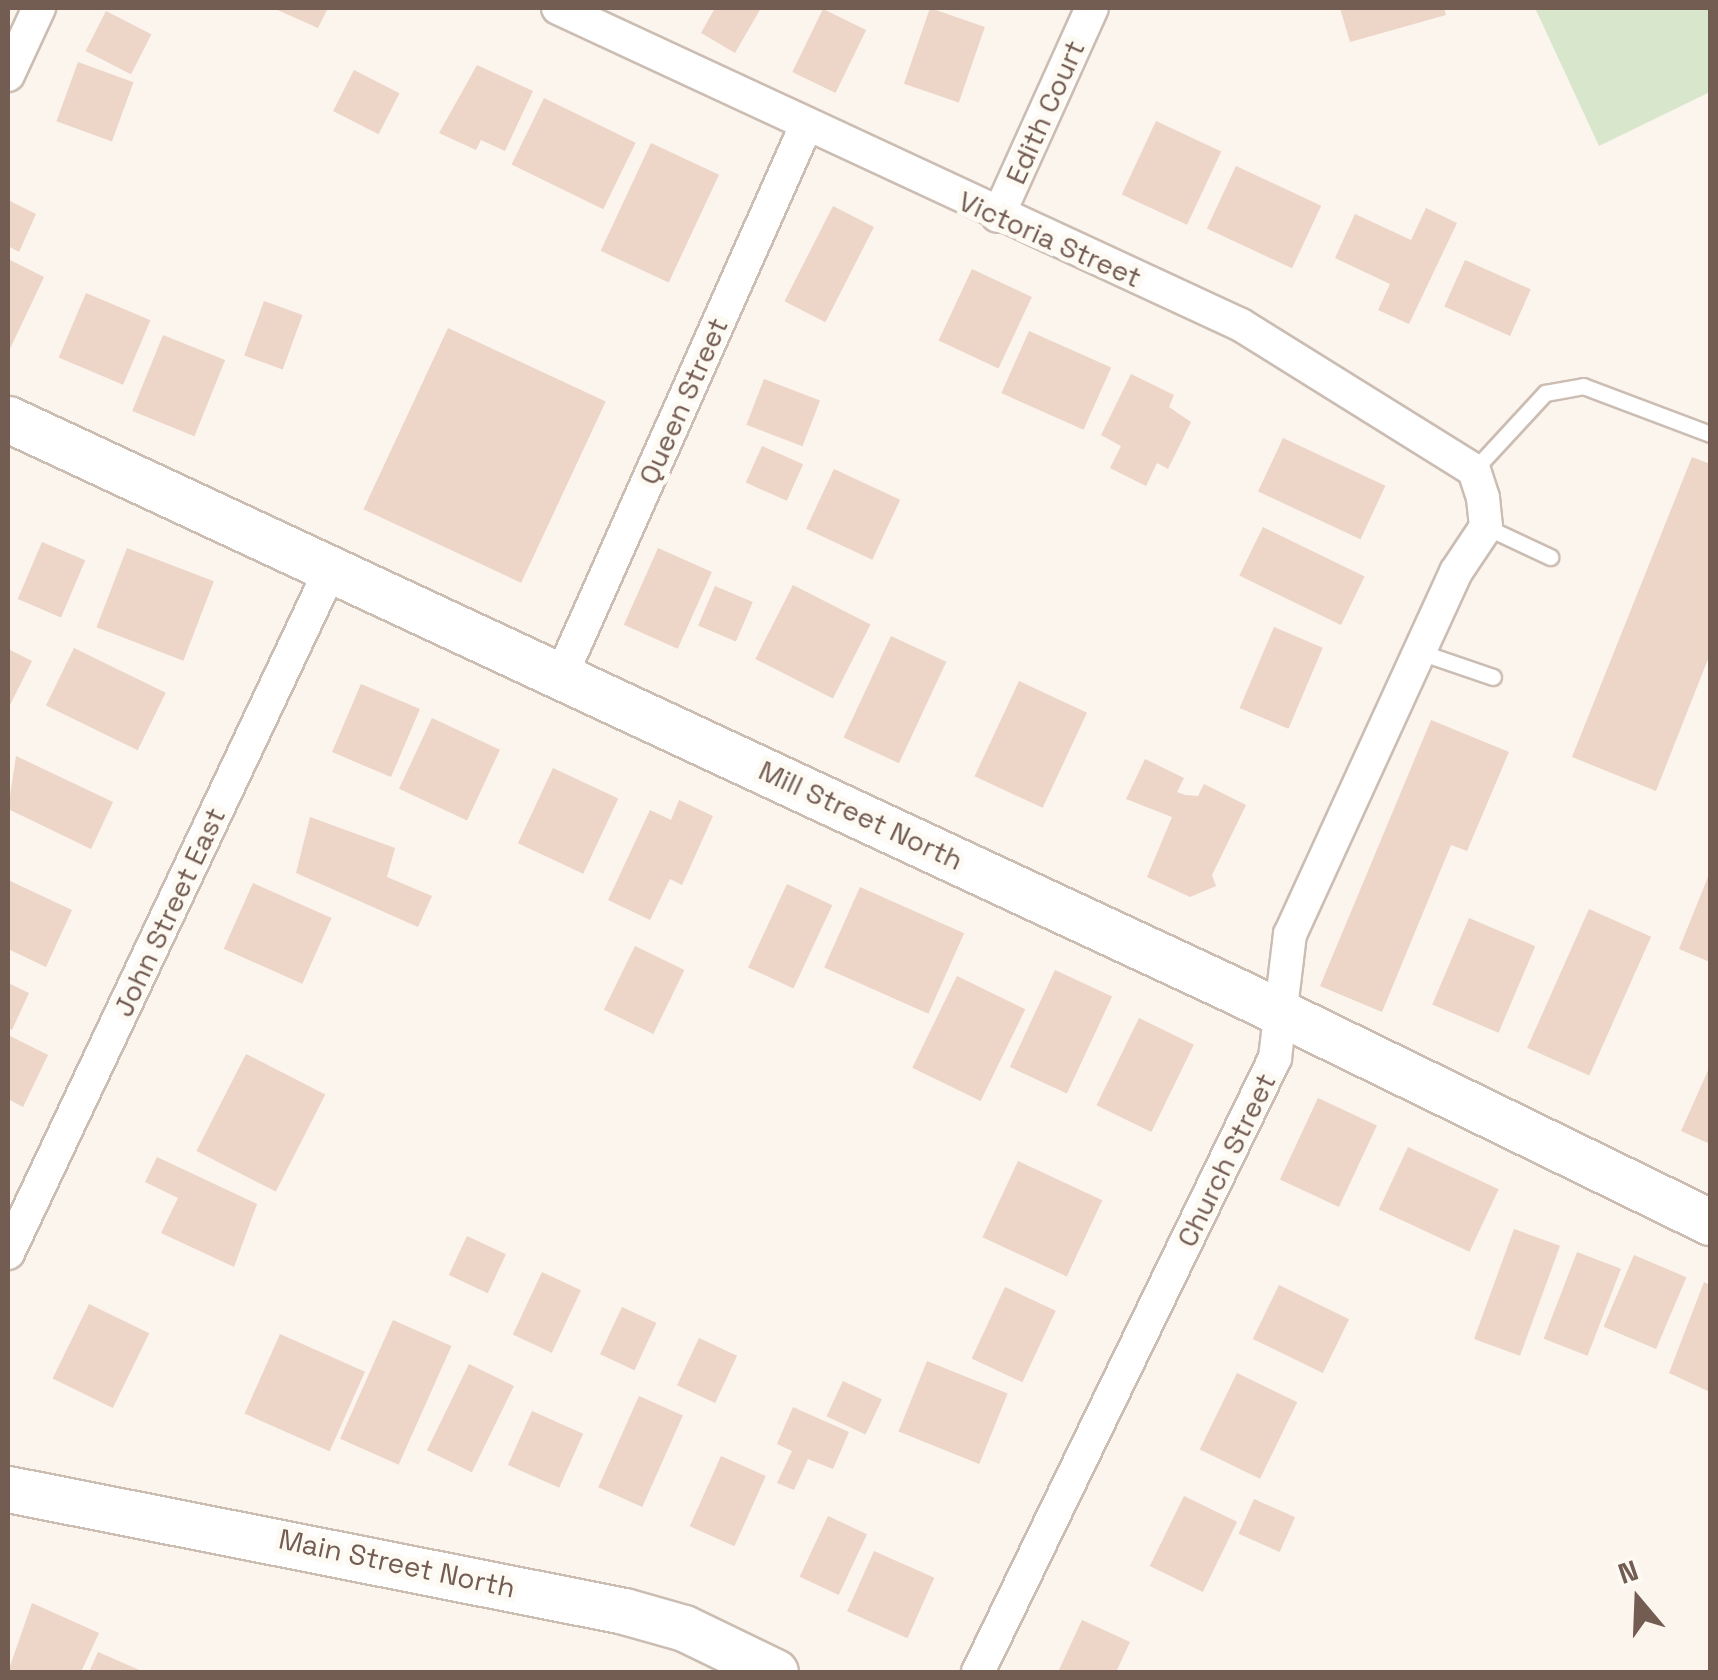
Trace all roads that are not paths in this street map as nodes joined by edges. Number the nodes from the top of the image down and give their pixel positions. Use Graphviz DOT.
graph roads {
  1 [pos="39,8"];
  2 [pos="558,8"];
  3 [pos="1092,8"];
  4 [pos="8,75"];
  5 [pos="805,128"];
  6 [pos="998,216"];
  7 [pos="8,418"];
  8 [pos="1710,434"];
  9 [pos="1474,470"];
  10 [pos="1486,527"];
  11 [pos="1550,556"];
  12 [pos="330,571"];
  13 [pos="1420,652"];
  14 [pos="562,674"];
  15 [pos="1492,678"];
  16 [pos="1278,1012"];
  17 [pos="1710,1222"];
  18 [pos="8,1253"];
  19 [pos="8,1489"];
  20 [pos="762,1670"];
  21 [pos="978,1672"];
  1 -- 4 [label="street"];
  2 -- 5 [label="street, Victoria Street"];
  3 -- 6 [label="street, Edith Court"];
  5 -- 6 [label="street, Victoria Street"];
  5 -- 14 [label="street, Queen Street"];
  6 -- 9 [label="street, Victoria Street"];
  7 -- 12 [label="main road, Mill Street North"];
  8 -- 9 [label="lane"];
  9 -- 10 [label="street"];
  10 -- 11 [label="lane"];
  10 -- 13 [label="street, Church Street"];
  12 -- 14 [label="main road, Mill Street North"];
  12 -- 18 [label="street, John Street East"];
  13 -- 15 [label="lane"];
  13 -- 16 [label="street, Church Street"];
  14 -- 16 [label="main road, Mill Street North"];
  16 -- 17 [label="main road, Mill Street North"];
  16 -- 21 [label="street, Church Street"];
  19 -- 20 [label="main road, Main Street North"];
}
